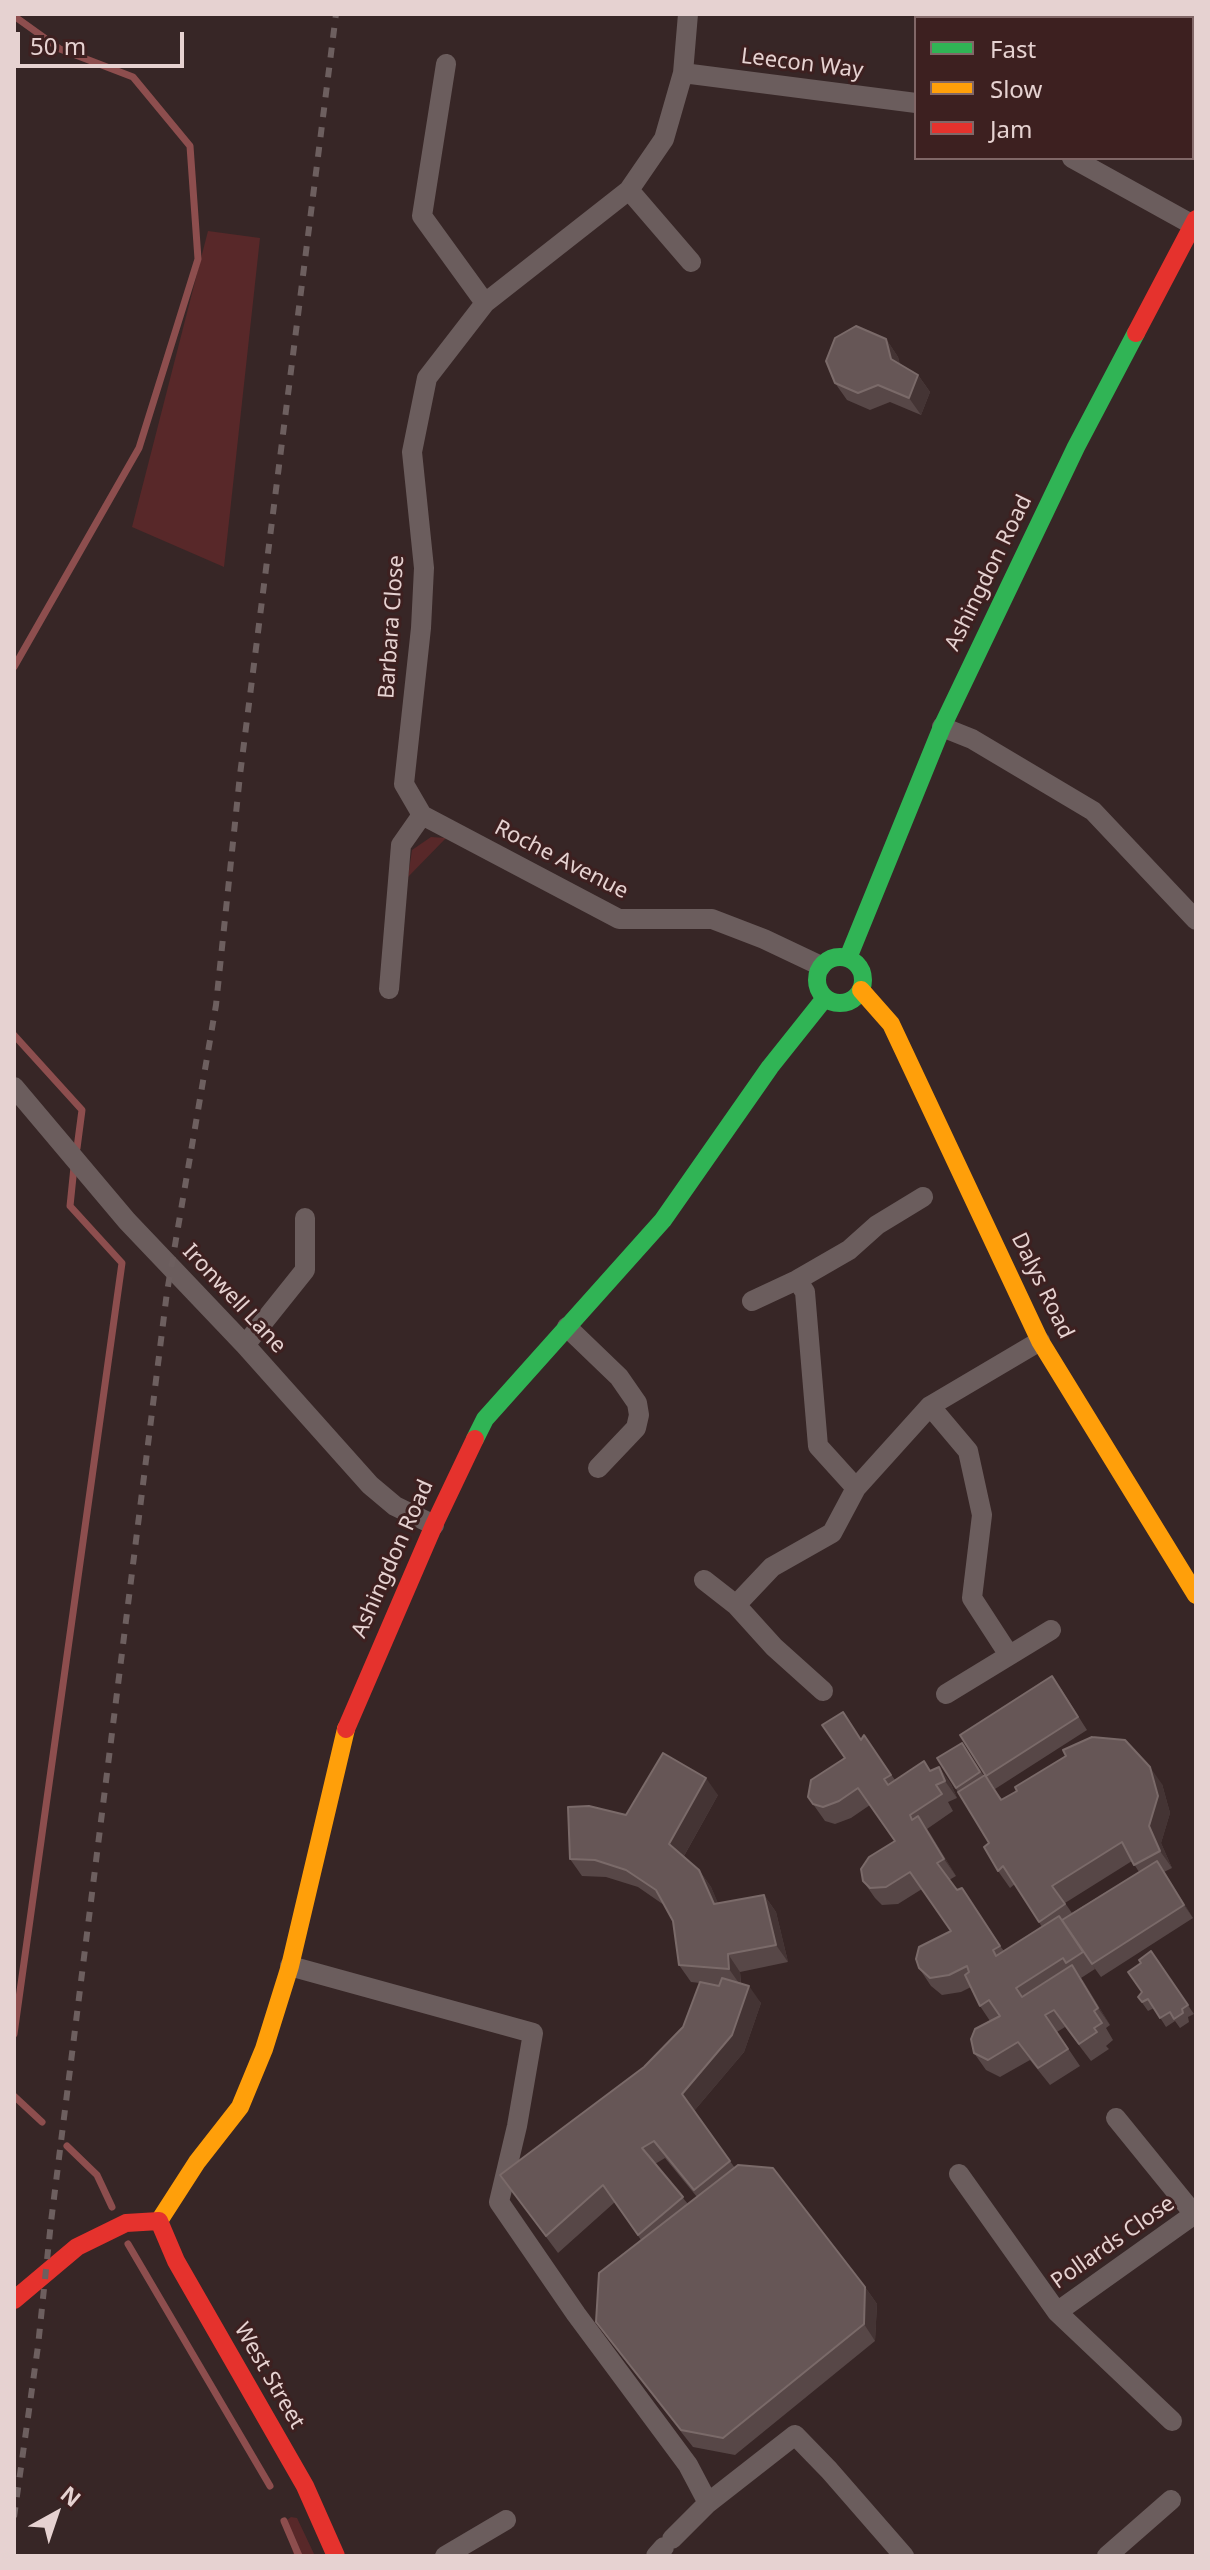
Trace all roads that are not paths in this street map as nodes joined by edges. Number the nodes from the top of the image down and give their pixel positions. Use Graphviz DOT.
graph roads {
  1 [pos="688,14"];
  2 [pos="446,64"];
  3 [pos="683,73"];
  4 [pos="914,103"];
  5 [pos="1076,160"];
  6 [pos="629,190"];
  7 [pos="1194,222"];
  8 [pos="691,262"];
  9 [pos="485,303"];
  10 [pos="942,727"];
  11 [pos="422,815"];
  12 [pos="1196,920"];
  13 [pos="848,958"];
  14 [pos="821,966"];
  15 [pos="389,989"];
  16 [pos="861,990"];
  17 [pos="825,998"];
  18 [pos="14,1087"];
  19 [pos="923,1197"];
  20 [pos="305,1218"];
  21 [pos="797,1280"];
  22 [pos="752,1301"];
  23 [pos="567,1327"];
  24 [pos="1040,1341"];
  25 [pos="245,1345"];
  26 [pos="930,1406"];
  27 [pos="598,1468"];
  28 [pos="856,1488"];
  29 [pos="434,1525"];
  30 [pos="704,1580"];
  31 [pos="1196,1595"];
  32 [pos="736,1605"];
  33 [pos="1051,1630"];
  34 [pos="1009,1655"];
  35 [pos="823,1691"];
  36 [pos="946,1694"];
  37 [pos="290,1966"];
  38 [pos="1116,2118"];
  39 [pos="959,2174"];
  40 [pos="1195,2214"];
  41 [pos="159,2221"];
  42 [pos="14,2300"];
  43 [pos="1057,2312"];
  44 [pos="1172,2421"];
  45 [pos="1171,2500"];
  46 [pos="708,2503"];
  47 [pos="506,2520"];
  48 [pos="664,2547"];
  49 [pos="336,2556"];
  50 [pos="445,2556"];
  51 [pos="904,2556"];
  52 [pos="1107,2556"];
  1 -- 3 [label="street, Barbara Close"];
  2 -- 9 [label="street"];
  3 -- 4 [label="street, Leecon Way"];
  3 -- 6 [label="street, Barbara Close"];
  5 -- 7 [label="street"];
  6 -- 8 [label="street"];
  6 -- 9 [label="street, Barbara Close"];
  7 -- 10 [label="street, Ashingdon Road"];
  9 -- 11 [label="street, Barbara Close"];
  10 -- 12 [label="street"];
  10 -- 13 [label="street, Ashingdon Road"];
  11 -- 14 [label="street, Roche Avenue"];
  11 -- 15 [label="street"];
  13 -- 14 [label="street"];
  13 -- 16 [label="street"];
  14 -- 17 [label="street"];
  16 -- 17 [label="street"];
  16 -- 24 [label="street, Dalys Road"];
  17 -- 23 [label="street, Ashingdon Road"];
  18 -- 25 [label="street, Ironwell Lane"];
  19 -- 21 [label="street"];
  20 -- 25 [label="street"];
  21 -- 22 [label="street"];
  21 -- 28 [label="street"];
  23 -- 27 [label="street"];
  23 -- 29 [label="street, Ashingdon Road"];
  24 -- 26 [label="street"];
  24 -- 31 [label="street, Dalys Road"];
  25 -- 29 [label="street, Ironwell Lane"];
  26 -- 28 [label="street"];
  26 -- 34 [label="street"];
  28 -- 32 [label="street"];
  29 -- 37 [label="street, Ashingdon Road"];
  30 -- 32 [label="street"];
  32 -- 35 [label="street"];
  33 -- 34 [label="street"];
  34 -- 36 [label="street"];
  37 -- 41 [label="street, Ashingdon Road"];
  37 -- 46 [label="street"];
  38 -- 40 [label="street"];
  39 -- 43 [label="street, Pollards Close"];
  40 -- 43 [label="street, Pollards Close"];
  41 -- 42 [label="street"];
  41 -- 49 [label="street, West Street"];
  43 -- 44 [label="street, Pollards Close"];
  45 -- 52 [label="street"];
  46 -- 48 [label="street"];
  46 -- 51 [label="street"];
  47 -- 50 [label="street"];
}
